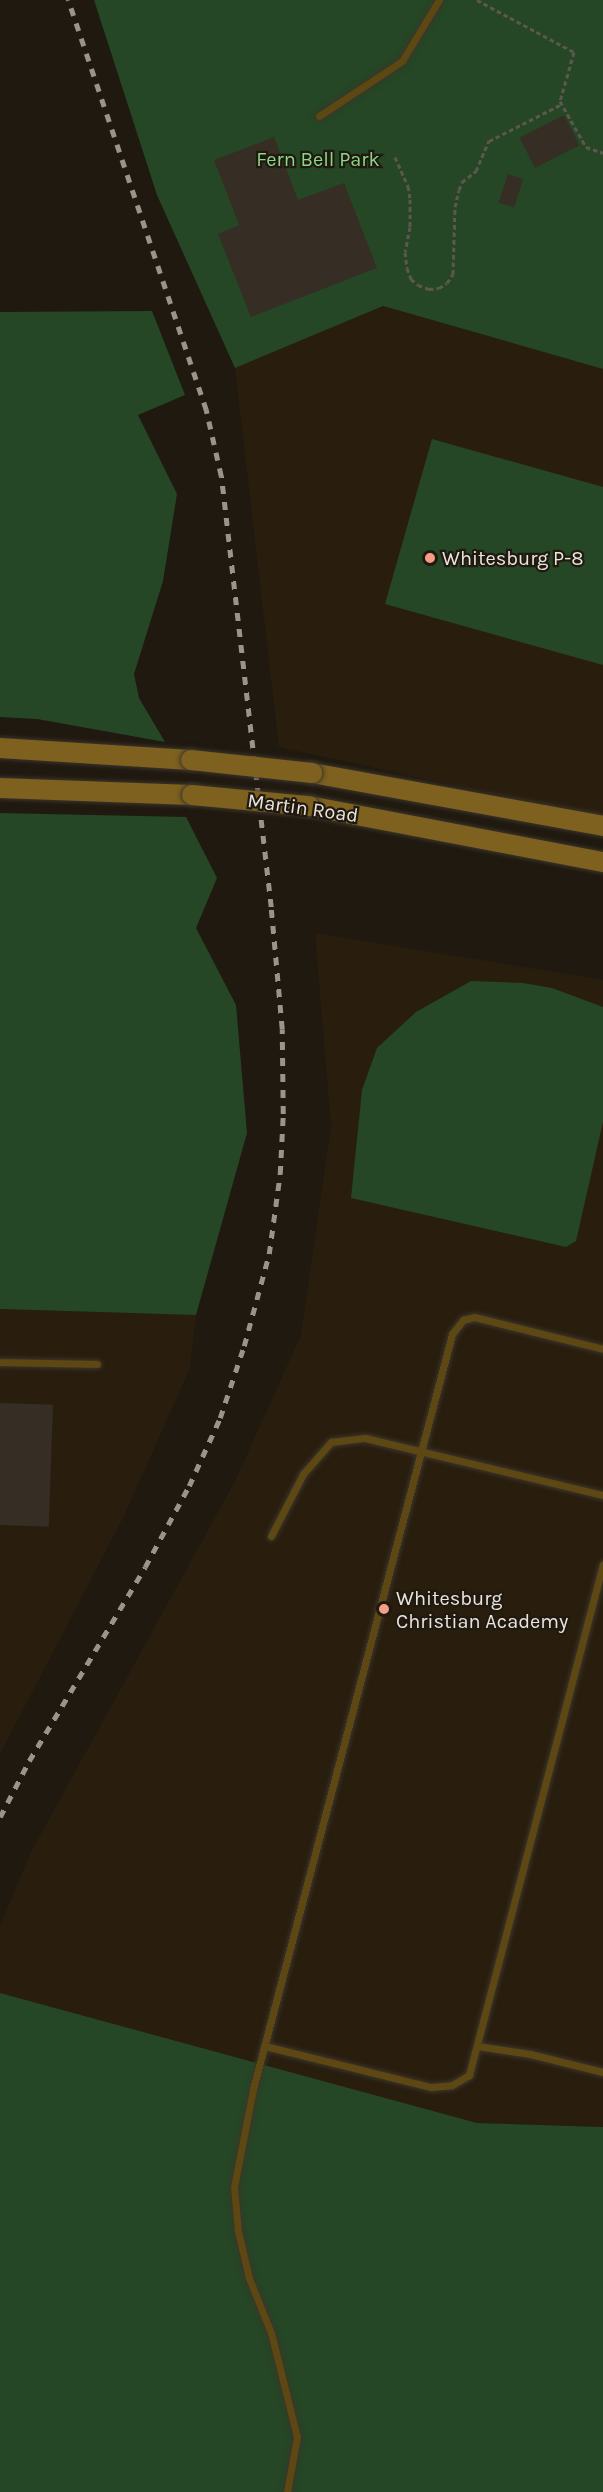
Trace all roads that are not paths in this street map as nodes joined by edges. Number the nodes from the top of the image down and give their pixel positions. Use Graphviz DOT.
graph roads {
  1 [pos="440,0"];
  2 [pos="319,116"];
  3 [pos="0,748"];
  4 [pos="0,788"];
  5 [pos="603,826"];
  6 [pos="603,862"];
  7 [pos="603,1349"];
  8 [pos="0,1362"];
  9 [pos="97,1364"];
  10 [pos="422,1451"];
  11 [pos="603,1495"];
  12 [pos="271,1536"];
  13 [pos="603,1564"];
  14 [pos="265,2046"];
  15 [pos="477,2046"];
  16 [pos="603,2072"];
  17 [pos="287,2492"];
  1 -- 2 [label="lane"];
  3 -- 5 [label="main road, Martin Road, bridge"];
  4 -- 6 [label="main road, Martin Road, bridge"];
  7 -- 10 [label="lane"];
  8 -- 9 [label="lane"];
  10 -- 11 [label="lane"];
  10 -- 12 [label="lane"];
  10 -- 14 [label="lane"];
  13 -- 15 [label="lane"];
  14 -- 15 [label="lane"];
  14 -- 17 [label="lane"];
  15 -- 16 [label="lane"];
}
